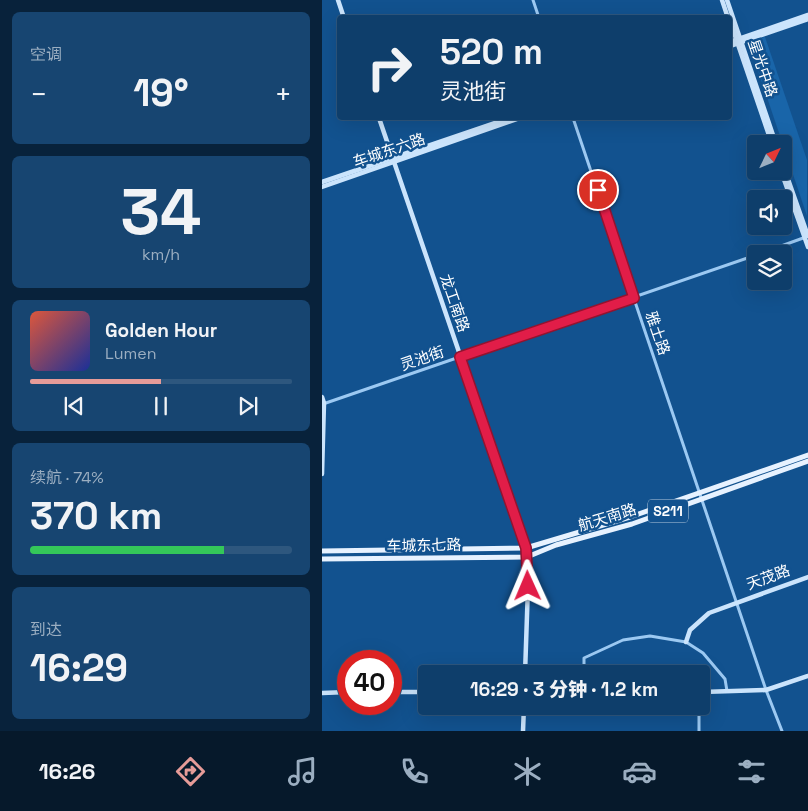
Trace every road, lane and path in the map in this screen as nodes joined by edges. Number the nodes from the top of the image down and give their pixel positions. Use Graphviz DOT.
graph roads {
  1 [pos="338,0"];
  2 [pos="533,0"];
  3 [pos="722,0"];
  4 [pos="727,0"];
  5 [pos="343,15"];
  6 [pos="538,15"];
  7 [pos="727,15"];
  8 [pos="731,15"];
  9 [pos="732,17"];
  10 [pos="808,17"];
  11 [pos="732,25"];
  12 [pos="739,41"];
  13 [pos="732,42"];
  14 [pos="732,45"];
  15 [pos="379,120"];
  16 [pos="504,120"];
  17 [pos="514,120"];
  18 [pos="574,120"];
  19 [pos="769,135"];
  20 [pos="773,135"];
  21 [pos="393,159"];
  22 [pos="785,180"];
  23 [pos="788,180"];
  24 [pos="322,182"];
  25 [pos="322,186"];
  26 [pos="806,237"];
  27 [pos="784,245"];
  28 [pos="808,247"];
  29 [pos="747,258"];
  30 [pos="634,298"];
  31 [pos="460,357"];
  32 [pos="322,398"];
  33 [pos="323,404"];
  34 [pos="808,455"];
  35 [pos="808,461"];
  36 [pos="322,474"];
  37 [pos="702,496"];
  38 [pos="526,548"];
  39 [pos="322,551"];
  40 [pos="527,557"];
  41 [pos="322,559"];
  42 [pos="808,577"];
  43 [pos="737,602"];
  44 [pos="686,642"];
  45 [pos="525,665"];
  46 [pos="584,665"];
  47 [pos="808,676"];
  48 [pos="766,690"];
  49 [pos="337,692"];
  50 [pos="402,692"];
  51 [pos="418,692"];
  52 [pos="710,692"];
  53 [pos="728,692"];
  54 [pos="322,693"];
  55 [pos="524,715"];
  56 [pos="699,715"];
  57 [pos="523,731"];
  58 [pos="699,731"];
  59 [pos="782,731"];
  1 -- 5 [label="street"];
  2 -- 6 [label="street"];
  3 -- 7 [label="street"];
  4 -- 8 [label="street, 星光中路"];
  9 -- 12 [label="street, 星光中路"];
  10 -- 12 [label="street"];
  11 -- 12 [label="street, 星光中路"];
  12 -- 13 [label="street"];
  12 -- 14 [label="street"];
  12 -- 19 [label="street, 星光中路"];
  12 -- 20 [label="street, 星光中路"];
  15 -- 21 [label="street, 龙工南路"];
  16 -- 21 [label="street, 车城东六路"];
  17 -- 21 [label="street, 车城东六路"];
  18 -- 30 [label="street, 雅土路"];
  21 -- 24 [label="street, 车城东六路"];
  21 -- 25 [label="street, 车城东六路"];
  21 -- 31 [label="street, 龙工南路"];
  22 -- 26 [label="street"];
  23 -- 26 [label="street"];
  26 -- 27 [label="street"];
  26 -- 28 [label="street"];
  29 -- 30 [label="street, 灵池街"];
  30 -- 31 [label="street, 灵池街"];
  30 -- 37 [label="street, 雅土路"];
  31 -- 33 [label="street, 灵池街"];
  31 -- 38 [label="street, 龙工南路"];
  32 -- 33 [label="street"];
  33 -- 36 [label="street"];
  34 -- 37 [label="main road, 航天南路 / S211"];
  35 -- 37 [label="main road, 航天南路 / S211"];
  37 -- 38 [label="main road, 航天南路 / S211"];
  37 -- 40 [label="main road, 航天南路 / S211"];
  37 -- 43 [label="street, 雅土路"];
  38 -- 39 [label="main road, 车城东七路"];
  38 -- 40 [label="street, 龙工南路"];
  40 -- 41 [label="main road, 车城东七路"];
  40 -- 45 [label="street, 龙工南路"];
  42 -- 43 [label="street, 天茂路"];
  43 -- 44 [label="street, 天茂路"];
  43 -- 48 [label="street, 雅土路"];
  44 -- 46 [label="street"];
  44 -- 53 [label="street"];
  47 -- 48 [label="street"];
  48 -- 53 [label="street"];
  48 -- 59 [label="street, 雅土路"];
  49 -- 54 [label="street"];
  50 -- 51 [label="street"];
  52 -- 53 [label="street"];
  55 -- 57 [label="street"];
  56 -- 58 [label="street"];
}
